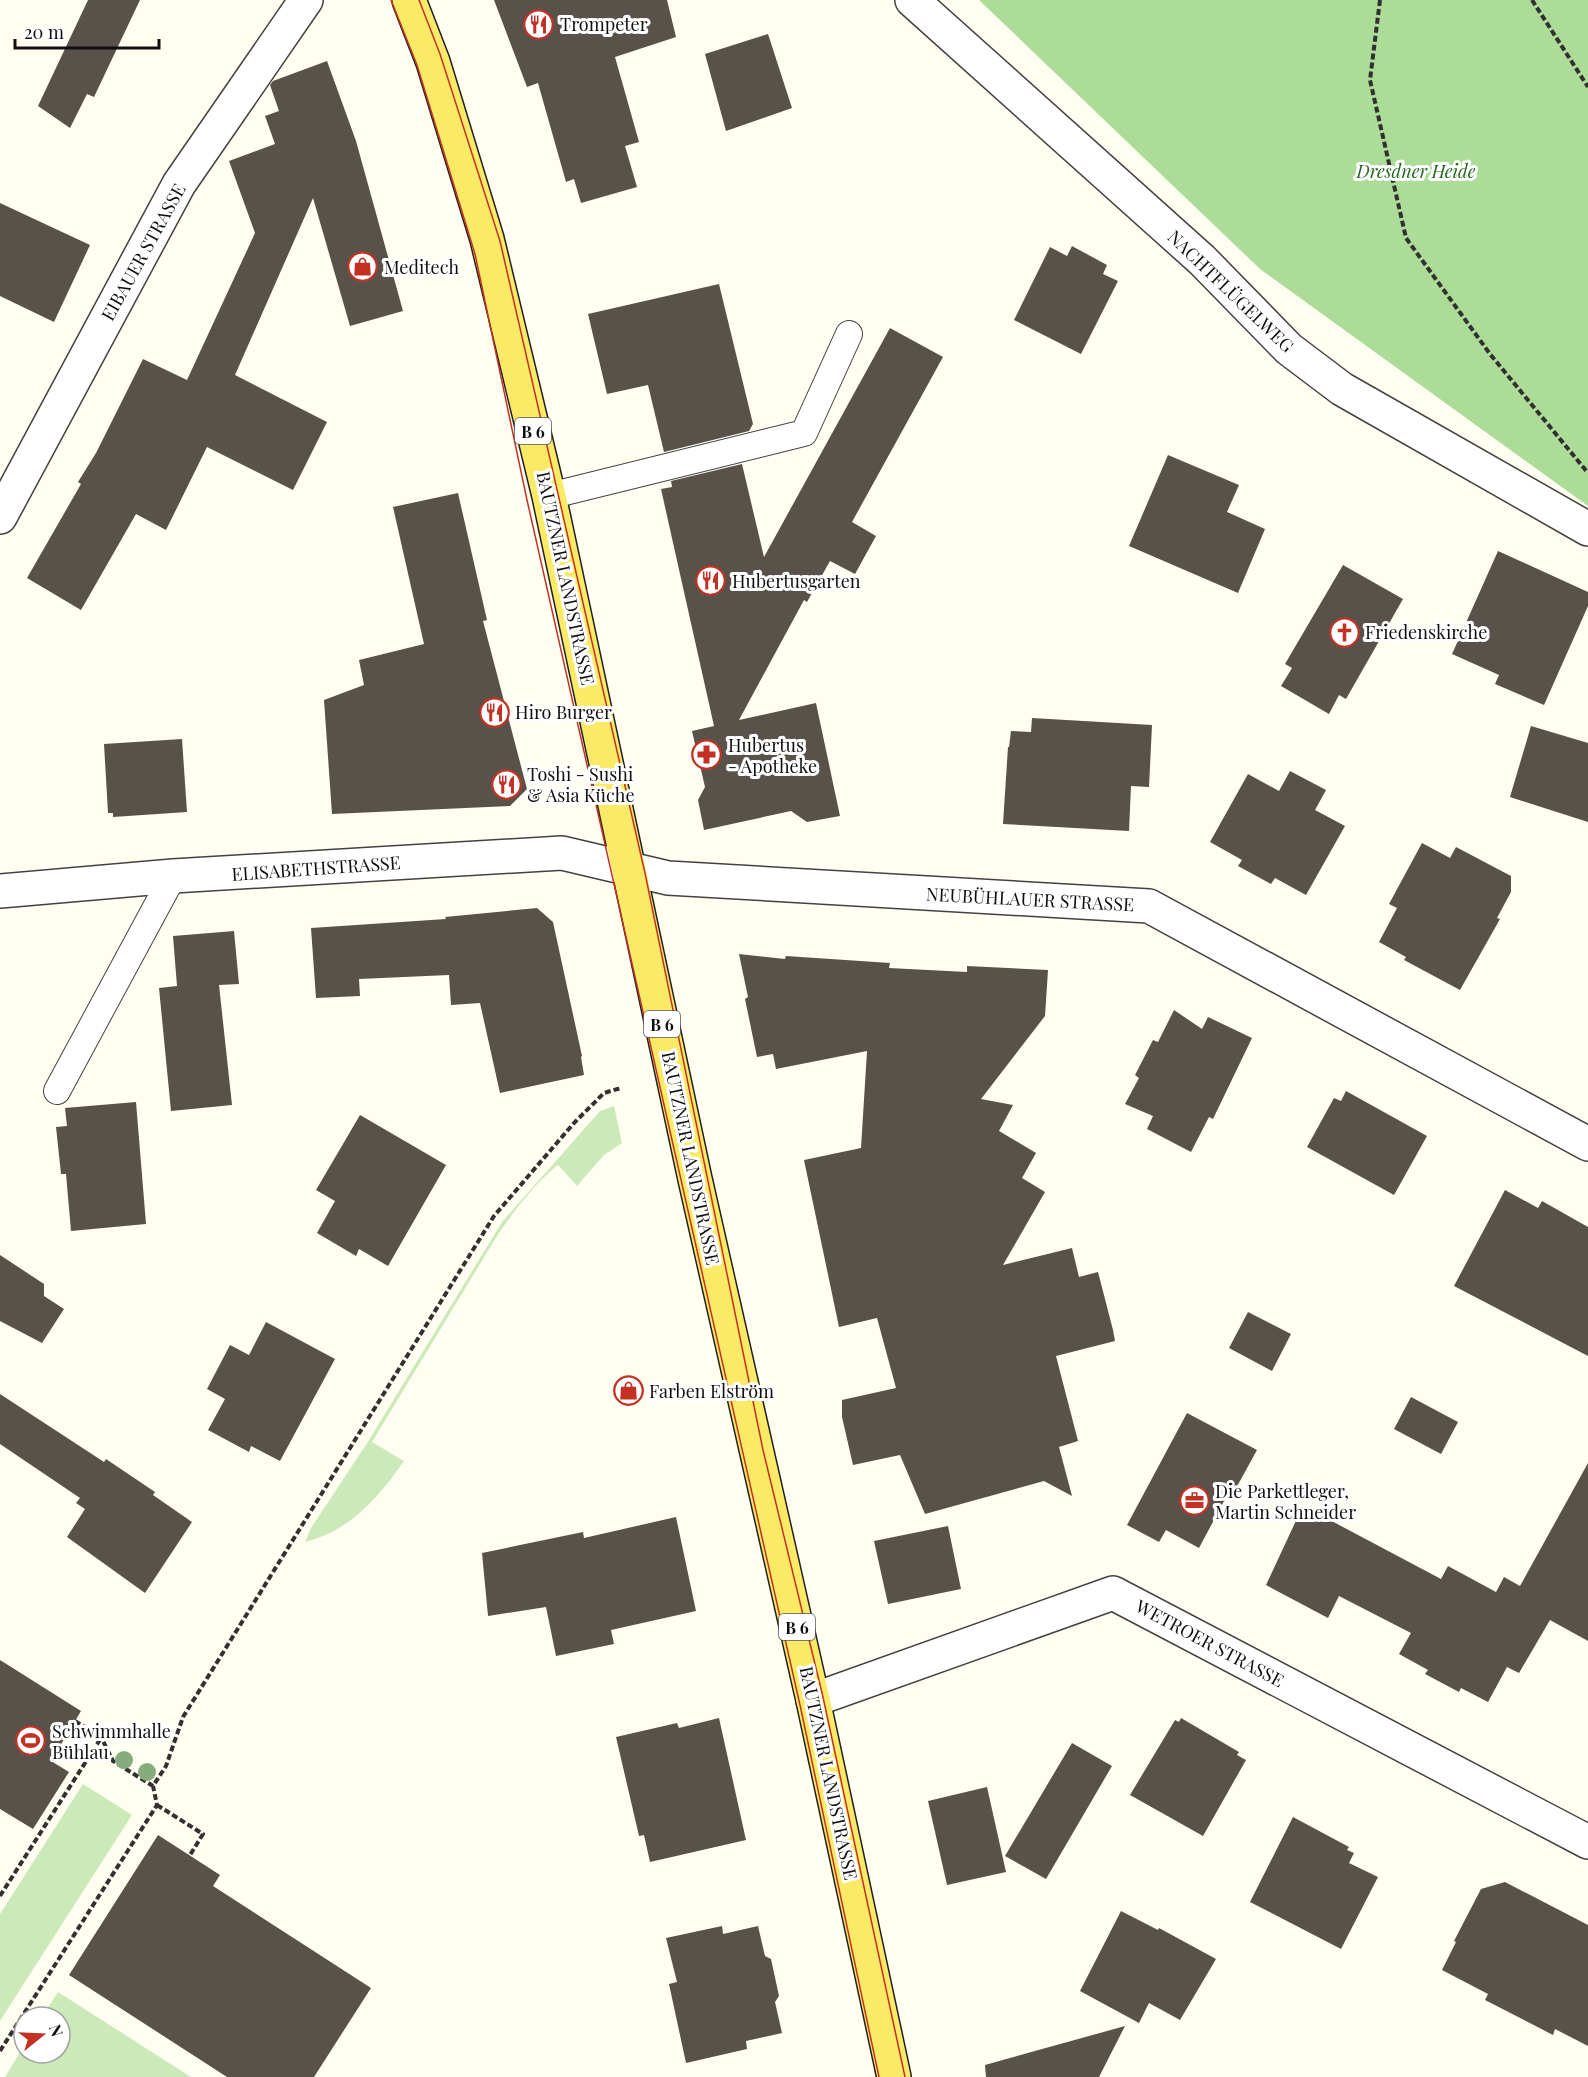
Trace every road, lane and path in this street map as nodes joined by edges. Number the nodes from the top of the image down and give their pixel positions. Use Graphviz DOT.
graph roads {
  1 [pos="306,0"];
  2 [pos="409,0"];
  3 [pos="912,0"];
  4 [pos="1380,0"];
  5 [pos="1532,0"];
  6 [pos="1588,87"];
  7 [pos="849,334"];
  8 [pos="1588,474"];
  9 [pos="549,496"];
  10 [pos="0,517"];
  11 [pos="1588,529"];
  12 [pos="630,870"];
  13 [pos="173,876"];
  14 [pos="0,891"];
  15 [pos="621,1088"];
  16 [pos="57,1091"];
  17 [pos="1588,1144"];
  18 [pos="813,1700"];
  19 [pos="75,1721"];
  20 [pos="102,1737"];
  21 [pos="153,1786"];
  22 [pos="157,1805"];
  23 [pos="1588,1842"];
  24 [pos="190,1856"];
  25 [pos="0,1896"];
  26 [pos="0,2050"];
  27 [pos="894,2077"];
  1 -- 10 [label="street, EIBAUER STRASSE"];
  2 -- 9 [label="main road, BAUTZNER LANDSTRASSE / B 6"];
  3 -- 11 [label="street, NACHTFLÜGELWEG"];
  4 -- 8 [label="path"];
  5 -- 6 [label="path"];
  7 -- 9 [label="lane"];
  9 -- 12 [label="main road, BAUTZNER LANDSTRASSE / B 6"];
  12 -- 13 [label="street, ELISABETHSTRASSE"];
  12 -- 17 [label="street, NEUBÜHLAUER STRASSE"];
  12 -- 18 [label="main road, BAUTZNER LANDSTRASSE / B 6"];
  13 -- 14 [label="street, ELISABETHSTRASSE"];
  13 -- 16 [label="lane"];
  15 -- 21 [label="path"];
  18 -- 23 [label="street, WETROER STRASSE"];
  18 -- 27 [label="main road, BAUTZNER LANDSTRASSE / B 6"];
  19 -- 20 [label="path"];
  20 -- 21 [label="path"];
  20 -- 25 [label="path"];
  21 -- 22 [label="path"];
  22 -- 24 [label="path"];
  22 -- 26 [label="path"];
}
